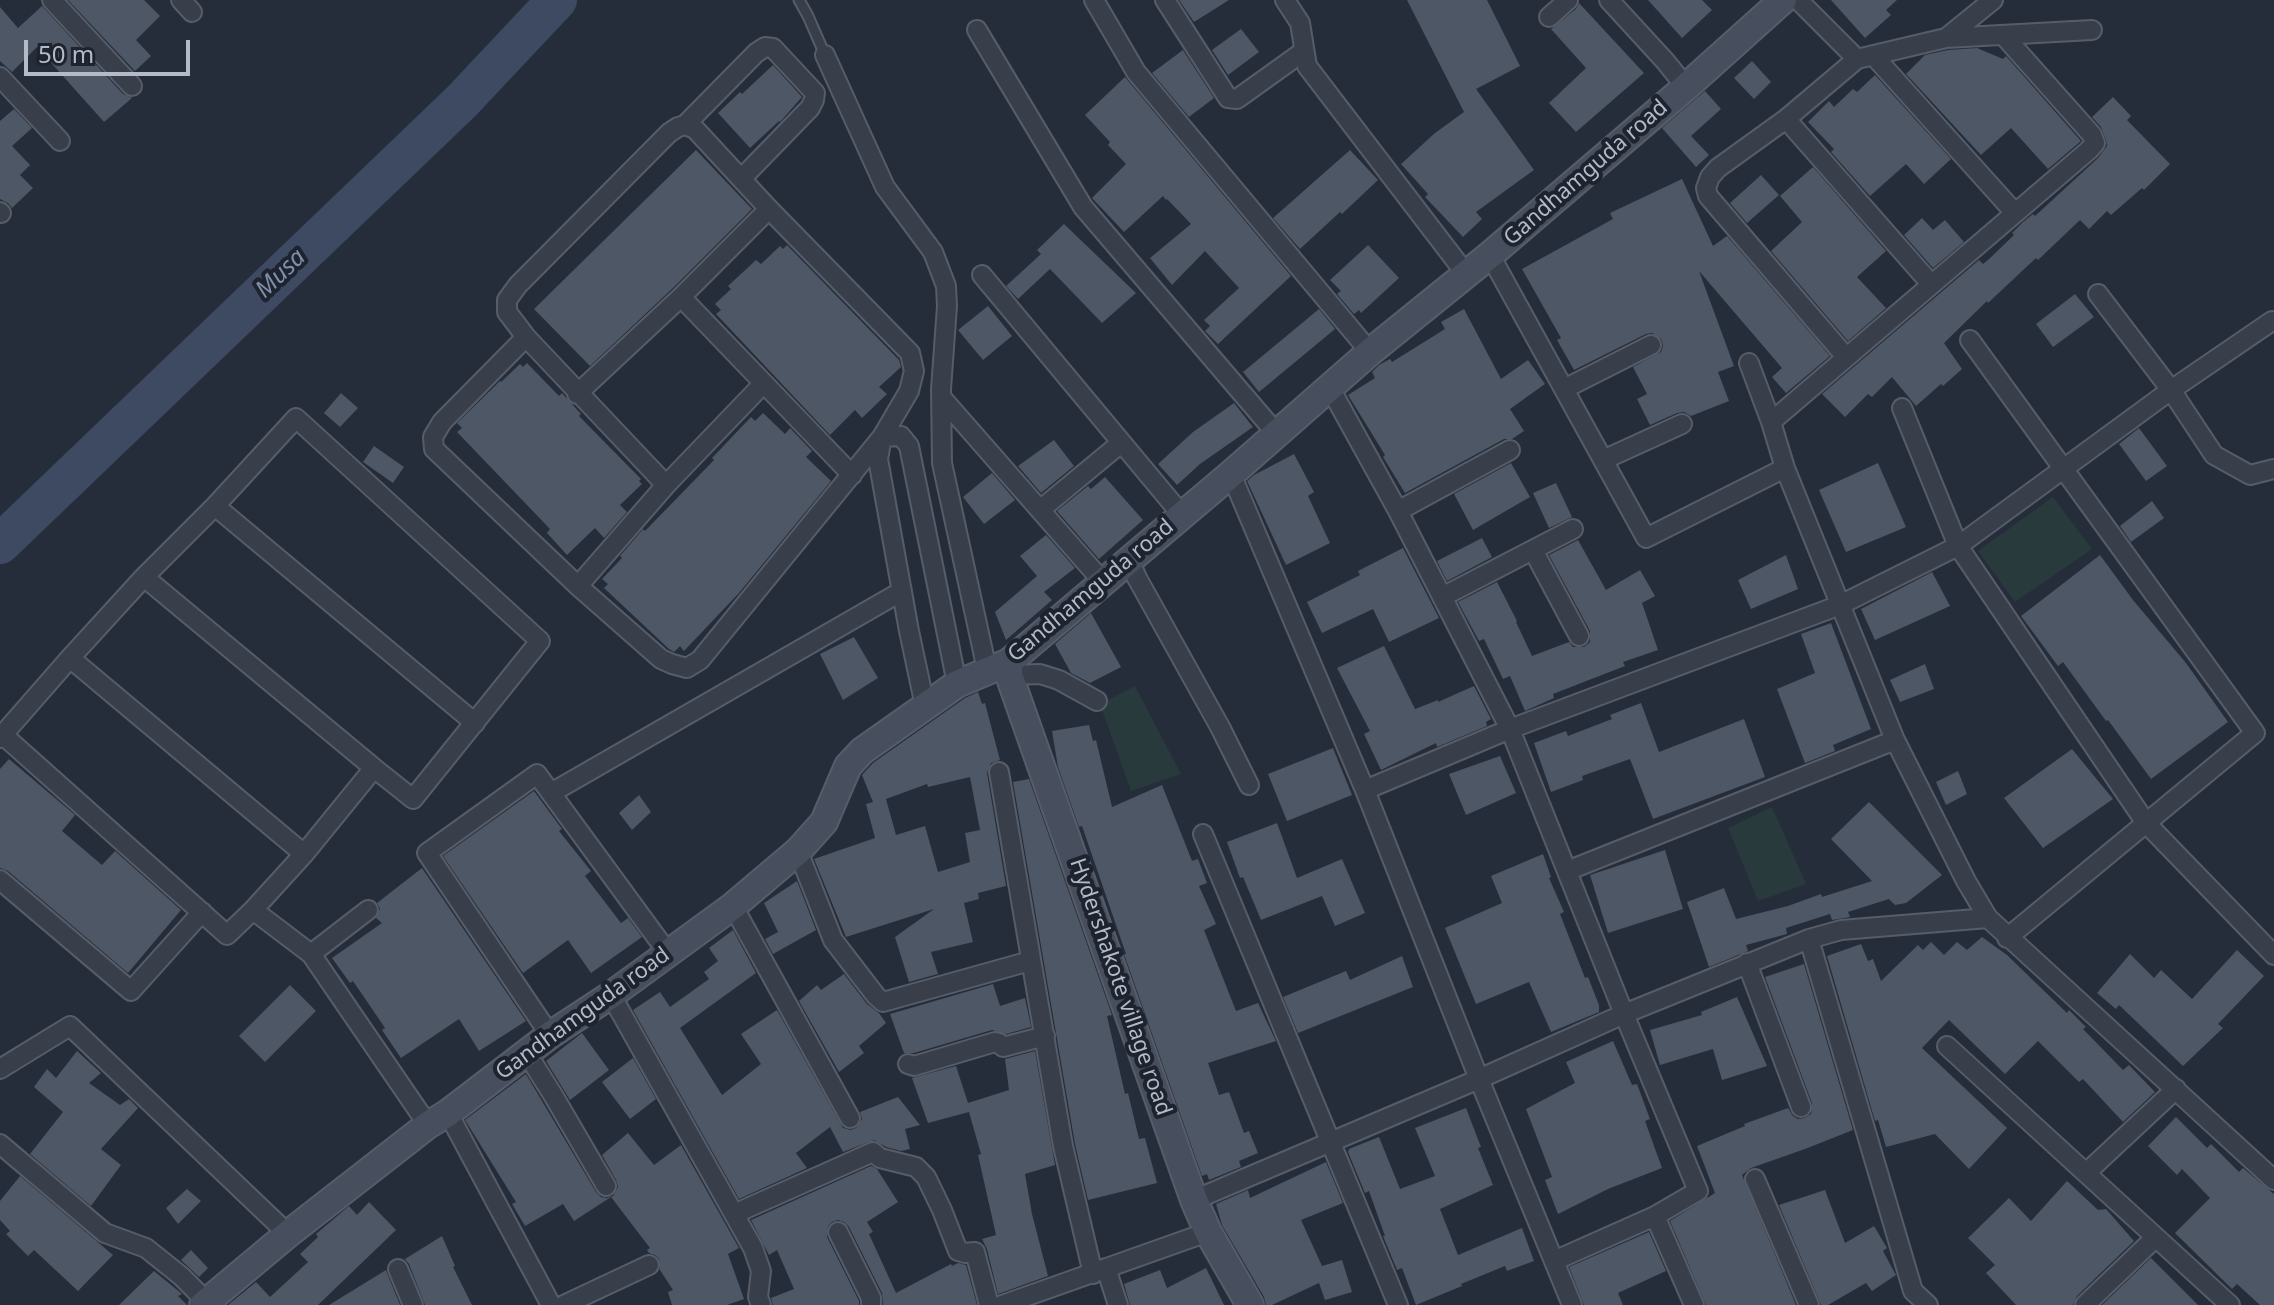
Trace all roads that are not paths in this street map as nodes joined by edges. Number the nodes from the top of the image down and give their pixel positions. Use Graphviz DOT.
graph roads {
  1 [pos="52,0"];
  2 [pos="799,0"];
  3 [pos="1094,0"];
  4 [pos="1165,0"];
  5 [pos="1285,0"];
  6 [pos="1568,0"];
  7 [pos="1609,0"];
  8 [pos="1783,0"];
  9 [pos="1798,0"];
  10 [pos="1993,0"];
  11 [pos="1549,17"];
  12 [pos="977,30"];
  13 [pos="2092,30"];
  14 [pos="2004,36"];
  15 [pos="1946,38"];
  16 [pos="1304,51"];
  17 [pos="825,55"];
  18 [pos="1865,57"];
  19 [pos="0,77"];
  20 [pos="132,86"];
  21 [pos="1686,87"];
  22 [pos="1786,119"];
  23 [pos="685,125"];
  24 [pos="60,141"];
  25 [pos="742,178"];
  26 [pos="769,209"];
  27 [pos="2015,213"];
  28 [pos="1490,255"];
  29 [pos="1466,274"];
  30 [pos="982,275"];
  31 [pos="1931,284"];
  32 [pos="2098,294"];
  33 [pos="681,297"];
  34 [pos="2272,321"];
  35 [pos="526,337"];
  36 [pos="1970,340"];
  37 [pos="1651,345"];
  38 [pos="1370,352"];
  39 [pos="1846,357"];
  40 [pos="1749,363"];
  41 [pos="763,384"];
  42 [pos="1330,388"];
  43 [pos="1564,389"];
  44 [pos="2171,390"];
  45 [pos="577,394"];
  46 [pos="941,397"];
  47 [pos="1902,408"];
  48 [pos="1771,422"];
  49 [pos="1682,424"];
  50 [pos="1276,433"];
  51 [pos="882,437"];
  52 [pos="1121,443"];
  53 [pos="1510,450"];
  54 [pos="1603,460"];
  55 [pos="1785,468"];
  56 [pos="2274,469"];
  57 [pos="2064,470"];
  58 [pos="1231,474"];
  59 [pos="852,475"];
  60 [pos="666,485"];
  61 [pos="215,506"];
  62 [pos="1040,510"];
  63 [pos="1398,511"];
  64 [pos="1182,515"];
  65 [pos="1573,529"];
  66 [pos="1958,546"];
  67 [pos="1533,550"];
  68 [pos="1129,560"];
  69 [pos="144,577"];
  70 [pos="1103,582"];
  71 [pos="578,586"];
  72 [pos="902,591"];
  73 [pos="1442,597"];
  74 [pos="1840,605"];
  75 [pos="1579,636"];
  76 [pos="70,658"];
  77 [pos="1002,669"];
  78 [pos="957,684"];
  79 [pos="1097,701"];
  80 [pos="925,706"];
  81 [pos="475,723"];
  82 [pos="1510,729"];
  83 [pos="2,737"];
  84 [pos="1895,740"];
  85 [pos="374,768"];
  86 [pos="999,772"];
  87 [pos="1249,785"];
  88 [pos="1365,790"];
  89 [pos="551,793"];
  90 [pos="2146,823"];
  91 [pos="1203,834"];
  92 [pos="798,851"];
  93 [pos="304,854"];
  94 [pos="1567,871"];
  95 [pos="0,880"];
  96 [pos="733,906"];
  97 [pos="253,910"];
  98 [pos="368,910"];
  99 [pos="202,912"];
  100 [pos="1988,918"];
  101 [pos="2007,938"];
  102 [pos="1809,939"];
  103 [pos="668,953"];
  104 [pos="311,954"];
  105 [pos="2274,955"];
  106 [pos="1030,961"];
  107 [pos="1747,963"];
  108 [pos="611,995"];
  109 [pos="1624,1014"];
  110 [pos="550,1035"];
  111 [pos="1045,1036"];
  112 [pos="1947,1046"];
  113 [pos="526,1052"];
  114 [pos="908,1064"];
  115 [pos="0,1069"];
  116 [pos="1479,1079"];
  117 [pos="2176,1089"];
  118 [pos="1801,1107"];
  119 [pos="850,1118"];
  120 [pos="438,1119"];
  121 [pos="1331,1141"];
  122 [pos="0,1144"];
  123 [pos="2086,1173"];
  124 [pos="1755,1179"];
  125 [pos="2274,1180"];
  126 [pos="606,1186"];
  127 [pos="1194,1200"];
  128 [pos="734,1214"];
  129 [pos="1655,1216"];
  130 [pos="838,1232"];
  131 [pos="1208,1232"];
  132 [pos="288,1234"];
  133 [pos="2155,1238"];
  134 [pos="1554,1261"];
  135 [pos="649,1265"];
  136 [pos="398,1269"];
  137 [pos="1099,1271"];
  138 [pos="205,1303"];
  139 [pos="413,1305"];
  140 [pos="551,1305"];
  141 [pos="564,1305"];
  142 [pos="761,1305"];
  143 [pos="871,1305"];
  144 [pos="989,1305"];
  145 [pos="1002,1305"];
  146 [pos="1118,1305"];
  147 [pos="1250,1305"];
  148 [pos="1398,1305"];
  149 [pos="1572,1305"];
  150 [pos="1694,1305"];
  151 [pos="1809,1305"];
  152 [pos="1928,1305"];
  153 [pos="2085,1305"];
  154 [pos="2230,1305"];
  1 -- 20 [label="street"];
  2 -- 17 [label="lane"];
  3 -- 38 [label="street"];
  4 -- 16 [label="street"];
  5 -- 16 [label="street"];
  6 -- 11 [label="street"];
  7 -- 21 [label="street"];
  8 -- 21 [label="street, Gandhamguda road"];
  9 -- 18 [label="street"];
  10 -- 15 [label="street"];
  12 -- 50 [label="street"];
  13 -- 14 [label="street"];
  14 -- 15 [label="street"];
  14 -- 27 [label="street"];
  15 -- 18 [label="street"];
  16 -- 29 [label="street"];
  17 -- 46 [label="street"];
  18 -- 22 [label="street"];
  18 -- 27 [label="street"];
  19 -- 24 [label="street"];
  21 -- 28 [label="street, Gandhamguda road"];
  22 -- 31 [label="street"];
  22 -- 39 [label="street"];
  23 -- 25 [label="street"];
  23 -- 25 [label="street"];
  23 -- 35 [label="street"];
  25 -- 26 [label="street"];
  26 -- 33 [label="street"];
  26 -- 51 [label="street"];
  27 -- 31 [label="street"];
  28 -- 29 [label="street, Gandhamguda road"];
  28 -- 43 [label="street"];
  29 -- 38 [label="street, Gandhamguda road"];
  30 -- 52 [label="street"];
  31 -- 39 [label="street"];
  32 -- 44 [label="street"];
  33 -- 41 [label="street"];
  33 -- 45 [label="street"];
  34 -- 44 [label="street"];
  35 -- 45 [label="street"];
  35 -- 71 [label="street"];
  36 -- 57 [label="street"];
  37 -- 43 [label="street"];
  38 -- 42 [label="street, Gandhamguda road"];
  39 -- 48 [label="street"];
  40 -- 48 [label="street"];
  41 -- 59 [label="street"];
  41 -- 60 [label="street"];
  42 -- 50 [label="street, Gandhamguda road"];
  42 -- 63 [label="street"];
  43 -- 54 [label="street"];
  44 -- 56 [label="street"];
  44 -- 57 [label="street"];
  45 -- 60 [label="street"];
  46 -- 62 [label="street"];
  46 -- 77 [label="street"];
  47 -- 66 [label="street"];
  48 -- 55 [label="street"];
  49 -- 54 [label="street"];
  50 -- 58 [label="street, Gandhamguda road"];
  51 -- 59 [label="street"];
  51 -- 72 [label="street"];
  51 -- 78 [label="street"];
  52 -- 62 [label="street"];
  52 -- 64 [label="street"];
  53 -- 63 [label="street"];
  54 -- 55 [label="street"];
  55 -- 74 [label="street"];
  57 -- 66 [label="street"];
  57 -- 90 [label="street"];
  58 -- 64 [label="street, Gandhamguda road"];
  58 -- 88 [label="street"];
  59 -- 71 [label="street"];
  60 -- 71 [label="street"];
  61 -- 69 [label="street"];
  61 -- 81 [label="street"];
  61 -- 81 [label="street"];
  62 -- 70 [label="street"];
  63 -- 73 [label="street"];
  64 -- 68 [label="street, Gandhamguda road"];
  65 -- 67 [label="street"];
  66 -- 74 [label="street"];
  66 -- 90 [label="street"];
  67 -- 73 [label="street"];
  67 -- 75 [label="street"];
  68 -- 70 [label="street, Gandhamguda road"];
  68 -- 87 [label="street"];
  69 -- 76 [label="street"];
  69 -- 85 [label="street"];
  70 -- 77 [label="street, Gandhamguda road"];
  72 -- 80 [label="street"];
  72 -- 89 [label="street"];
  73 -- 82 [label="street"];
  74 -- 82 [label="street"];
  74 -- 84 [label="street"];
  76 -- 83 [label="street"];
  76 -- 93 [label="street"];
  77 -- 78 [label="street, Gandhamguda road"];
  77 -- 79 [label="street"];
  77 -- 127 [label="street, Hydershakote village road"];
  78 -- 80 [label="street, Gandhamguda road"];
  80 -- 92 [label="street, Gandhamguda road"];
  81 -- 85 [label="street"];
  82 -- 88 [label="street"];
  82 -- 94 [label="street"];
  83 -- 99 [label="street"];
  84 -- 94 [label="street"];
  84 -- 100 [label="street"];
  85 -- 93 [label="street"];
  86 -- 106 [label="street"];
  88 -- 116 [label="street"];
  89 -- 103 [label="street"];
  89 -- 110 [label="street"];
  90 -- 101 [label="street"];
  90 -- 105 [label="street"];
  91 -- 121 [label="street"];
  92 -- 96 [label="street, Gandhamguda road"];
  92 -- 106 [label="street"];
  93 -- 97 [label="street"];
  94 -- 109 [label="street"];
  95 -- 99 [label="street"];
  96 -- 103 [label="street, Gandhamguda road"];
  96 -- 119 [label="street"];
  97 -- 99 [label="street"];
  97 -- 104 [label="street"];
  98 -- 104 [label="street"];
  100 -- 101 [label="street"];
  100 -- 102 [label="street"];
  101 -- 117 [label="street"];
  102 -- 107 [label="street"];
  102 -- 152 [label="street"];
  103 -- 108 [label="street, Gandhamguda road"];
  104 -- 120 [label="street"];
  106 -- 111 [label="street"];
  107 -- 109 [label="street"];
  107 -- 118 [label="street"];
  108 -- 110 [label="street, Gandhamguda road"];
  108 -- 128 [label="street"];
  109 -- 116 [label="street"];
  109 -- 129 [label="street"];
  110 -- 113 [label="street, Gandhamguda road"];
  111 -- 114 [label="street"];
  111 -- 137 [label="street"];
  112 -- 123 [label="street"];
  113 -- 120 [label="street, Gandhamguda road"];
  113 -- 126 [label="street"];
  115 -- 132 [label="street"];
  116 -- 121 [label="street"];
  116 -- 134 [label="street"];
  117 -- 123 [label="street"];
  117 -- 125 [label="street"];
  120 -- 132 [label="street, Gandhamguda road"];
  120 -- 140 [label="street"];
  121 -- 127 [label="street"];
  121 -- 148 [label="street"];
  122 -- 138 [label="street"];
  123 -- 133 [label="street"];
  124 -- 151 [label="street"];
  127 -- 131 [label="street, Hydershakote village road"];
  128 -- 142 [label="street"];
  128 -- 144 [label="street"];
  129 -- 134 [label="street"];
  129 -- 150 [label="street"];
  130 -- 143 [label="street"];
  131 -- 137 [label="street"];
  131 -- 147 [label="street, Hydershakote village road"];
  132 -- 138 [label="street, Gandhamguda road"];
  133 -- 153 [label="street"];
  133 -- 154 [label="street"];
  134 -- 149 [label="street"];
  135 -- 141 [label="street"];
  136 -- 139 [label="street"];
  137 -- 145 [label="street"];
  137 -- 146 [label="street"];
}
